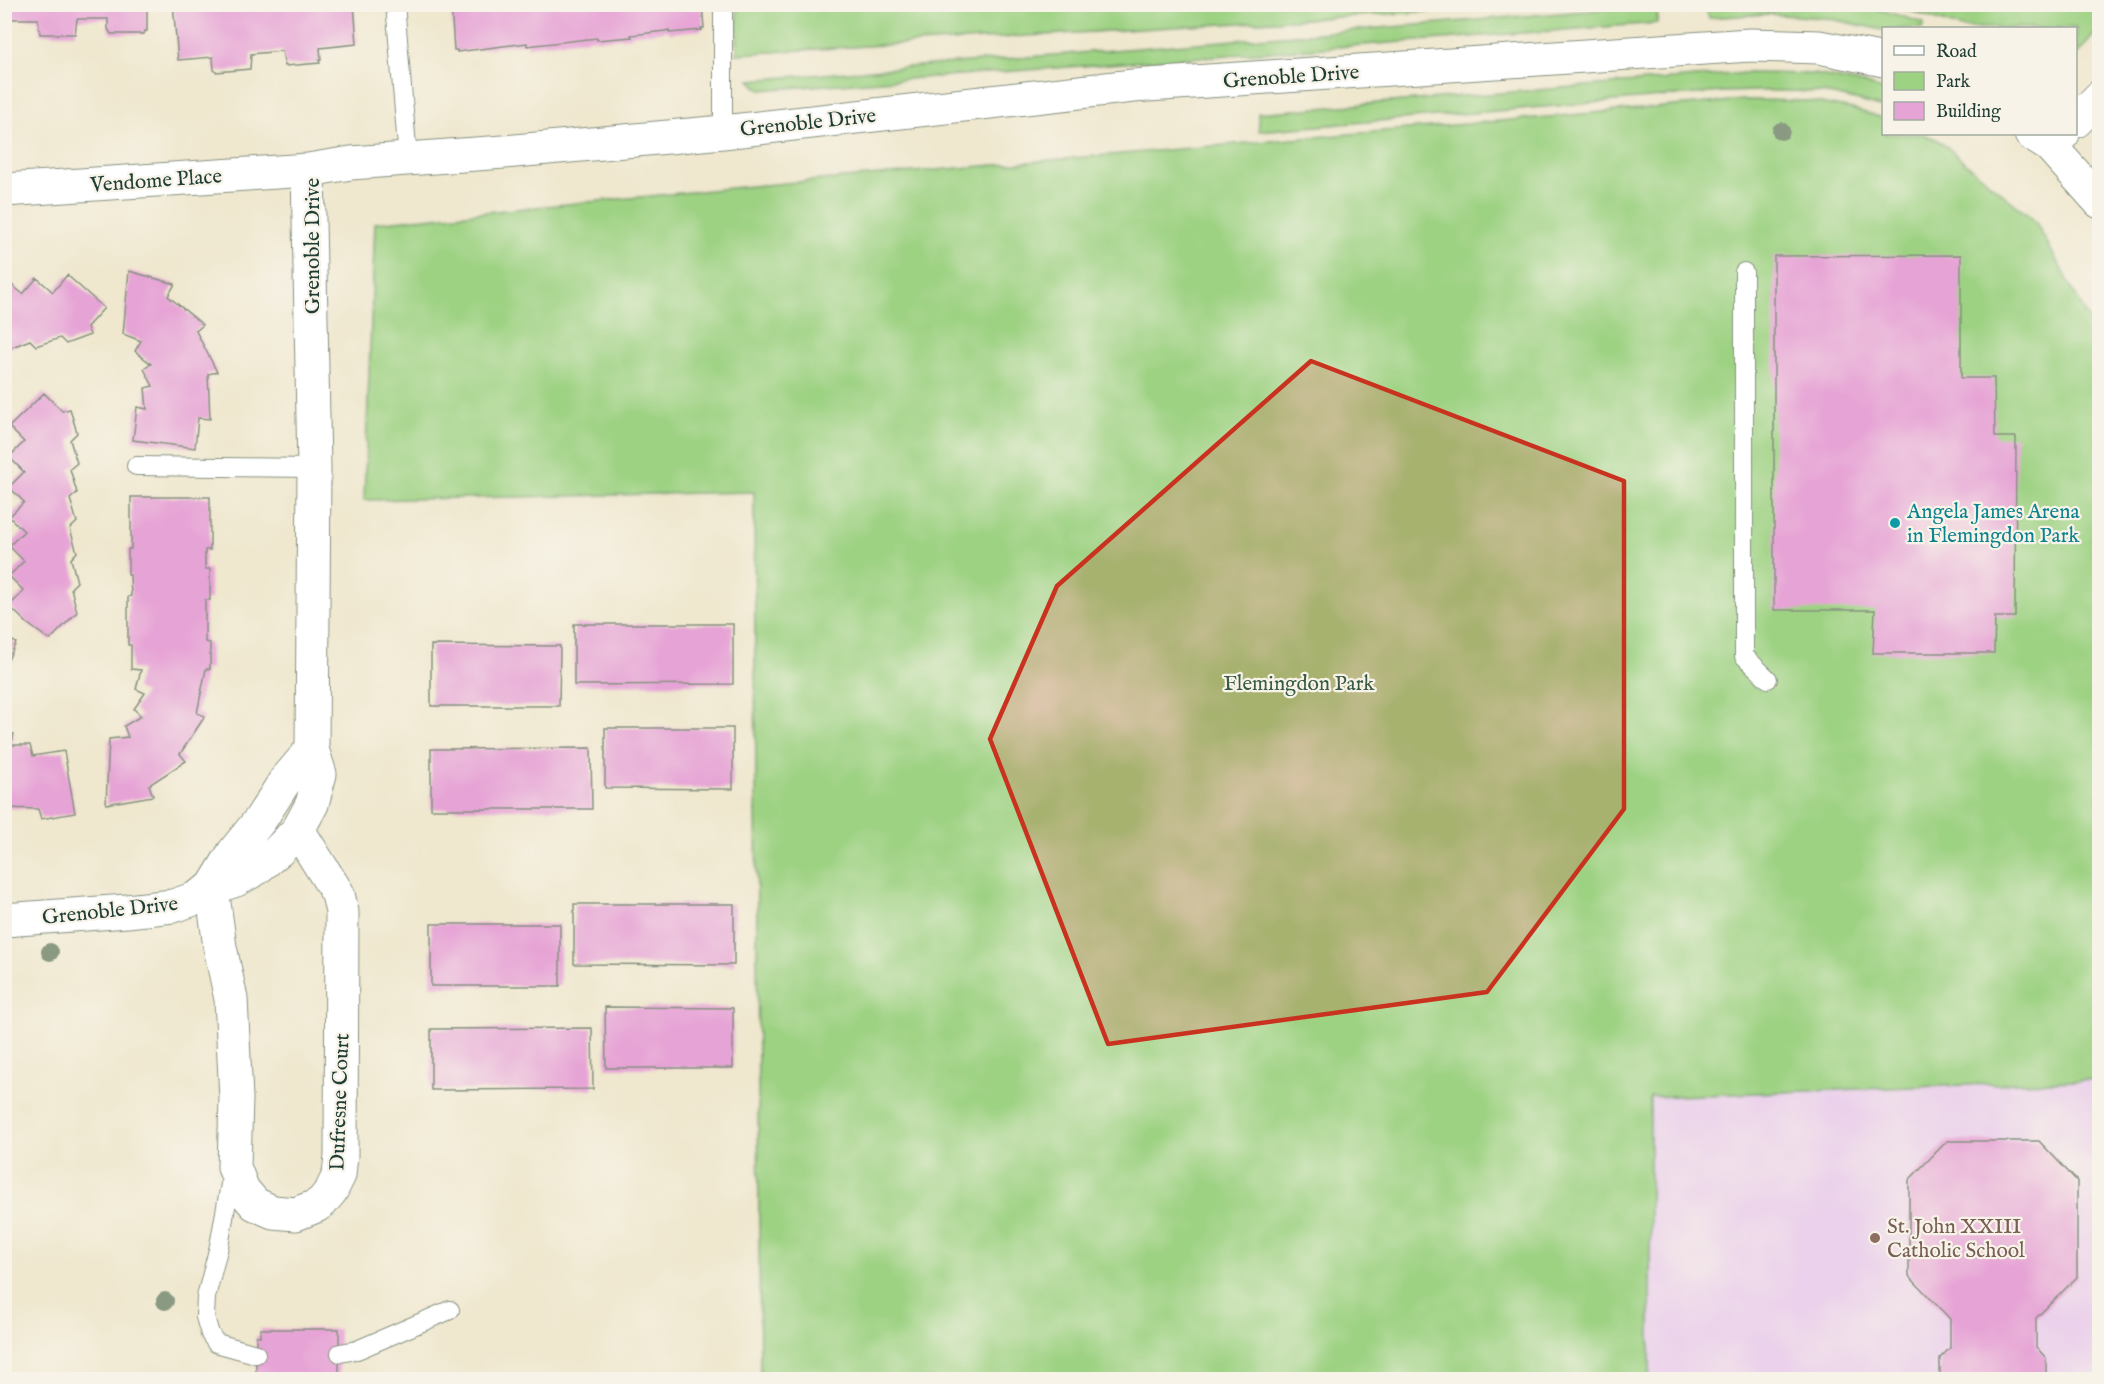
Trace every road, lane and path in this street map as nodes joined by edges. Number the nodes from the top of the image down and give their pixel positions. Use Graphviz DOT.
graph roads {
  1 [pos="395,4"];
  2 [pos="723,4"];
  3 [pos="1882,60"];
  4 [pos="2100,97"];
  5 [pos="2077,120"];
  6 [pos="723,132"];
  7 [pos="2048,138"];
  8 [pos="408,159"];
  9 [pos="308,170"];
  10 [pos="4,190"];
  11 [pos="2100,202"];
  12 [pos="1744,272"];
  13 [pos="136,466"];
  14 [pos="314,468"];
  15 [pos="1768,679"];
  16 [pos="312,749"];
  17 [pos="298,830"];
  18 [pos="212,888"];
  19 [pos="4,920"];
  20 [pos="234,1167"];
  21 [pos="450,1310"];
  22 [pos="340,1353"];
  23 [pos="256,1354"];
  1 -- 8 [label="lane"];
  2 -- 6 [label="lane"];
  3 -- 6 [label="street, Grenoble Drive"];
  4 -- 5 [label="street"];
  6 -- 8 [label="street, Grenoble Drive"];
  7 -- 11 [label="street"];
  8 -- 9 [label="street, Grenoble Drive"];
  9 -- 10 [label="street, Vendome Place"];
  9 -- 14 [label="street, Grenoble Drive"];
  12 -- 15 [label="lane"];
  13 -- 14 [label="lane"];
  14 -- 16 [label="street, Grenoble Drive"];
  16 -- 17 [label="street, Grenoble Drive"];
  16 -- 18 [label="street"];
  17 -- 18 [label="street, Grenoble Drive"];
  17 -- 20 [label="street, Dufresne Court"];
  18 -- 19 [label="street, Grenoble Drive"];
  18 -- 20 [label="street, Dufresne Court"];
  20 -- 23 [label="lane"];
  21 -- 22 [label="lane"];
}
